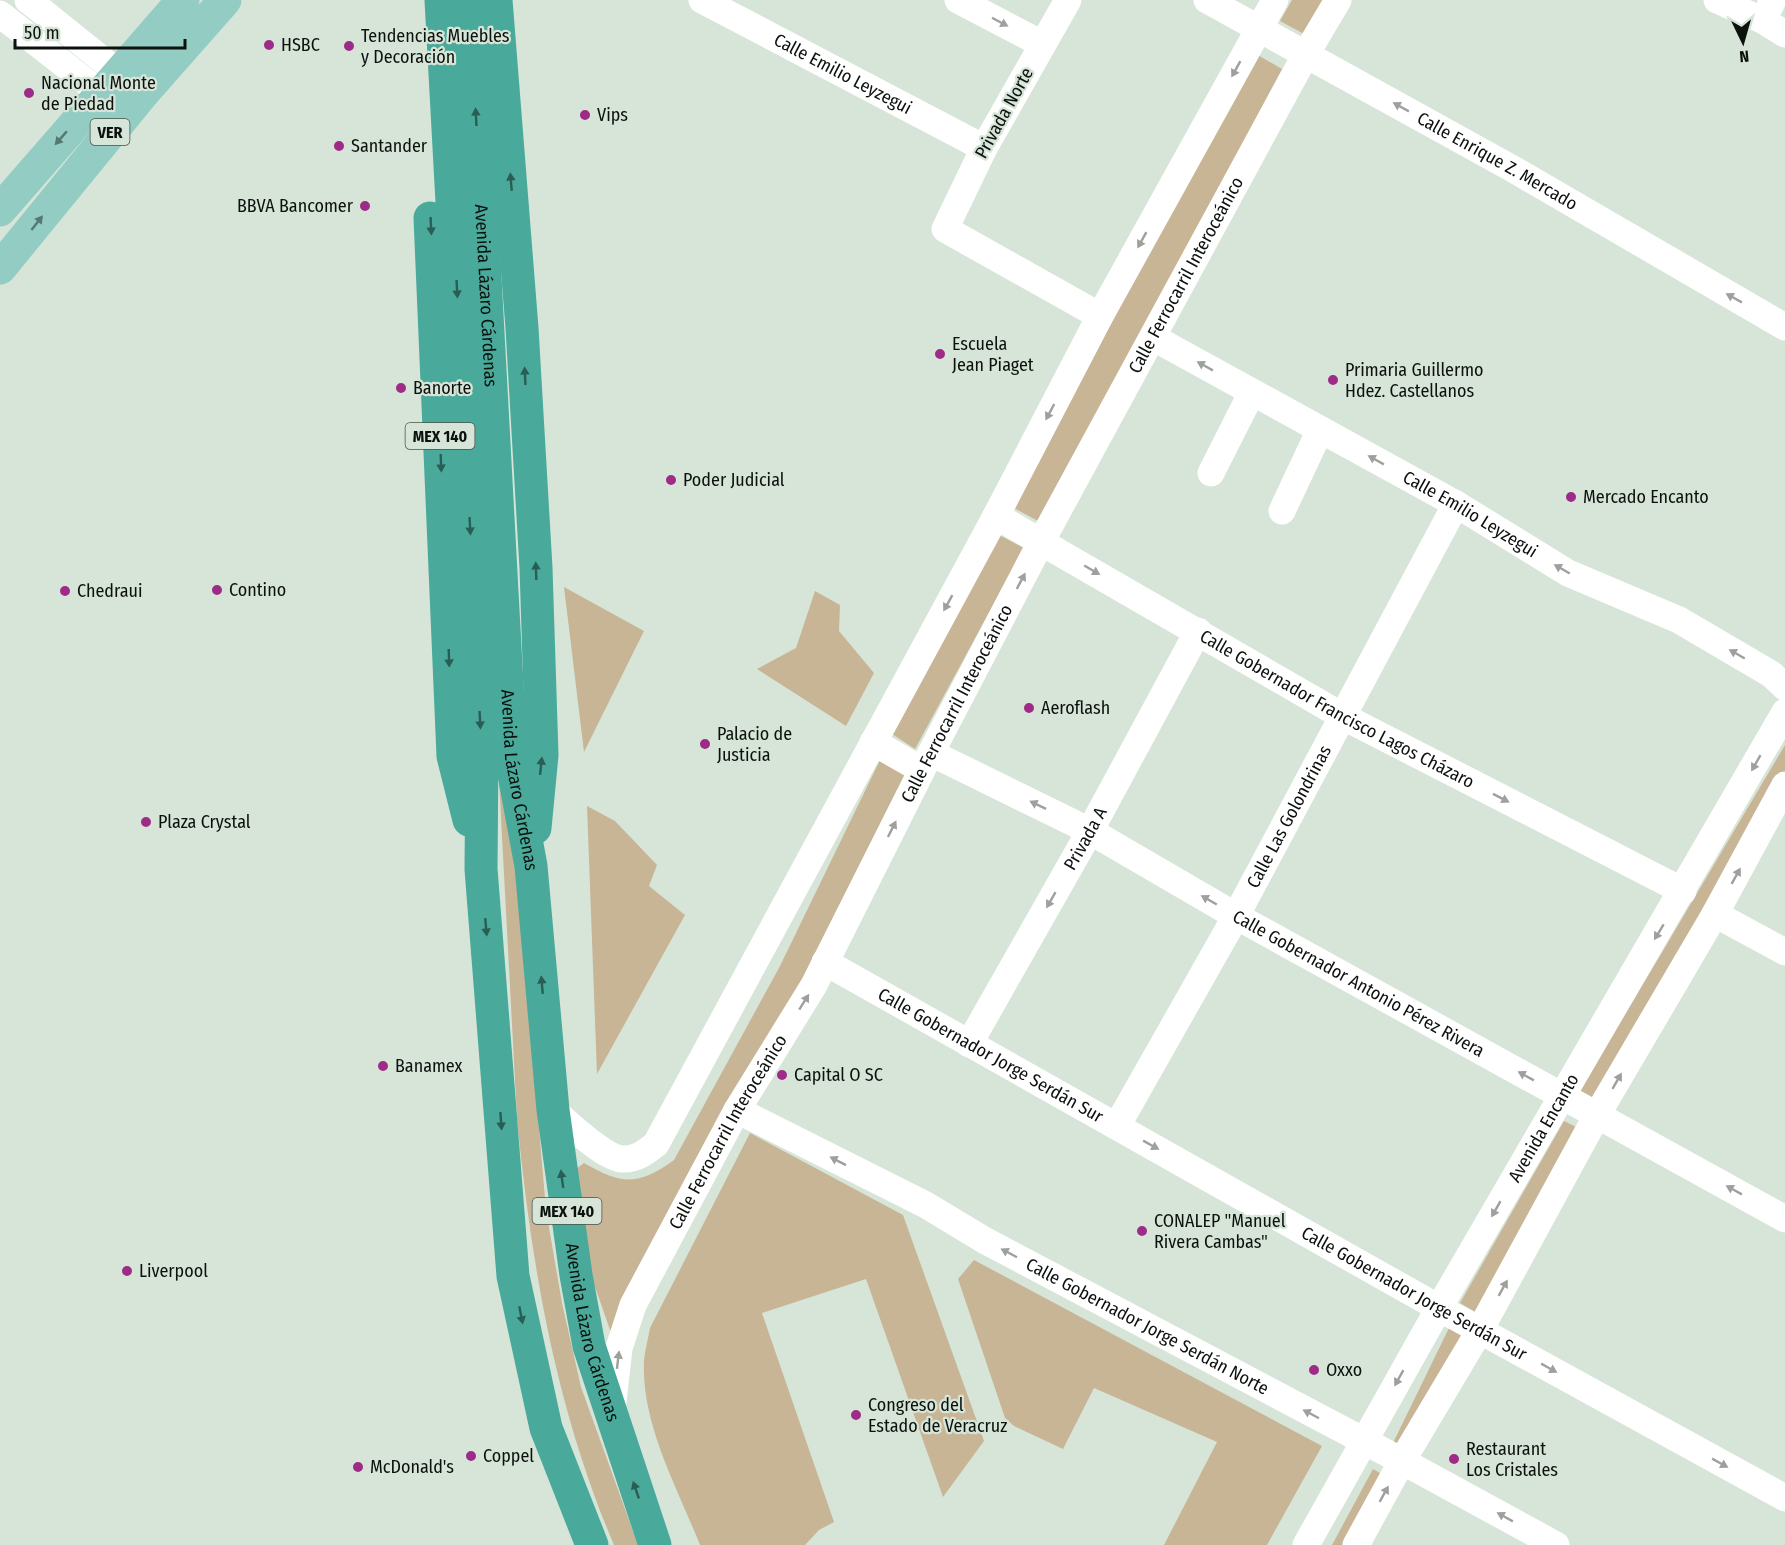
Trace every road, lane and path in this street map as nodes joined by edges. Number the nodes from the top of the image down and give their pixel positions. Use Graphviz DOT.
graph roads {
  1 [pos="28,0"];
  2 [pos="183,0"];
  3 [pos="225,0"];
  4 [pos="421,0"];
  5 [pos="441,0"];
  6 [pos="470,0"];
  7 [pos="496,0"];
  8 [pos="702,0"];
  9 [pos="958,0"];
  10 [pos="1068,0"];
  11 [pos="1207,0"];
  12 [pos="1275,0"];
  13 [pos="1338,0"];
  14 [pos="1717,0"];
  15 [pos="0,14"];
  16 [pos="1259,27"];
  17 [pos="1785,34"];
  18 [pos="1042,44"];
  19 [pos="1306,54"];
  20 [pos="122,93"];
  21 [pos="984,148"];
  22 [pos="0,210"];
  23 [pos="0,268"];
  24 [pos="1100,316"];
  25 [pos="1785,327"];
  26 [pos="1154,338"];
  27 [pos="1252,392"];
  28 [pos="477,405"];
  29 [pos="1320,430"];
  30 [pos="1211,474"];
  31 [pos="1456,504"];
  32 [pos="1282,511"];
  33 [pos="996,516"];
  34 [pos="1041,542"];
  35 [pos="1198,631"];
  36 [pos="1785,687"];
  37 [pos="1785,712"];
  38 [pos="1344,717"];
  39 [pos="873,742"];
  40 [pos="926,761"];
  41 [pos="1785,785"];
  42 [pos="1090,831"];
  43 [pos="531,866"];
  44 [pos="481,869"];
  45 [pos="1683,891"];
  46 [pos="1715,914"];
  47 [pos="1236,916"];
  48 [pos="1785,952"];
  49 [pos="825,962"];
  50 [pos="969,1044"];
  51 [pos="1561,1096"];
  52 [pos="553,1110"];
  53 [pos="737,1110"];
  54 [pos="1597,1115"];
  55 [pos="1117,1126"];
  56 [pos="1785,1219"];
  57 [pos="1438,1308"];
  58 [pos="1480,1330"];
  59 [pos="611,1418"];
  60 [pos="1363,1441"];
  61 [pos="1402,1461"];
  62 [pos="1785,1498"];
  63 [pos="591,1545"];
  64 [pos="655,1545"];
  65 [pos="1306,1545"];
  66 [pos="1356,1545"];
  67 [pos="1556,1545"];
  1 -- 20 [label="street"];
  2 -- 20 [label="main road, VER"];
  3 -- 20 [label="main road, VER"];
  4 -- 44 [label="highway, MEX 140, one-way"];
  5 -- 28 [label="highway, Avenida Lázaro Cárdenas / MEX 140, one-way"];
  28 -- 6 [label="highway, Avenida Lázaro Cárdenas / MEX 140, one-way"];
  43 -- 7 [label="highway, MEX 140, one-way"];
  8 -- 21 [label="street, Calle Emilio Leyzegui"];
  9 -- 18 [label="street, one-way"];
  10 -- 18 [label="street, Privada Norte"];
  11 -- 16 [label="street, Calle Enrique Z. Mercado"];
  12 -- 16 [label="street"];
  13 -- 19 [label="street, Calle Ferrocarril Interoceánico"];
  14 -- 17 [label="street"];
  15 -- 20 [label="street"];
  16 -- 19 [label="street, Calle Enrique Z. Mercado"];
  16 -- 24 [label="street, one-way"];
  18 -- 21 [label="street, Privada Norte"];
  25 -- 19 [label="street, Calle Enrique Z. Mercado, one-way"];
  19 -- 26 [label="street, Calle Ferrocarril Interoceánico"];
  20 -- 22 [label="main road, VER, one-way"];
  23 -- 20 [label="main road, VER, one-way"];
  21 -- 24 [label="street, Privada Norte"];
  24 -- 33 [label="street, one-way"];
  27 -- 26 [label="street, Calle Emilio Leyzegui, one-way"];
  26 -- 34 [label="street, Calle Ferrocarril Interoceánico"];
  27 -- 29 [label="street, Calle Emilio Leyzegui"];
  27 -- 30 [label="street"];
  28 -- 43 [label="highway, Avenida Lázaro Cárdenas / MEX 140"];
  28 -- 44 [label="highway, Avenida Lázaro Cárdenas / MEX 140, one-way"];
  31 -- 29 [label="street, Calle Emilio Leyzegui, one-way"];
  29 -- 32 [label="street"];
  36 -- 31 [label="street, Calle Emilio Leyzegui, one-way"];
  31 -- 38 [label="street, Calle Las Golondrinas"];
  33 -- 34 [label="street, Calle Gobernador Francisco Lagos Cházaro"];
  33 -- 39 [label="street, one-way"];
  34 -- 35 [label="street, Calle Gobernador Francisco Lagos Cházaro, one-way"];
  40 -- 34 [label="street, Calle Ferrocarril Interoceánico, one-way"];
  35 -- 38 [label="street, Calle Gobernador Francisco Lagos Cházaro"];
  35 -- 42 [label="street, Privada A"];
  37 -- 45 [label="street, Avenida Encanto, one-way"];
  38 -- 45 [label="street, Calle Gobernador Francisco Lagos Cházaro, one-way"];
  38 -- 47 [label="street, Calle Las Golondrinas"];
  39 -- 40 [label="street, Calle Gobernador Antonio Pérez Rivera"];
  39 -- 52 [label="street"];
  42 -- 40 [label="street, Calle Gobernador Antonio Pérez Rivera, one-way"];
  49 -- 40 [label="street, Calle Ferrocarril Interoceánico, one-way"];
  46 -- 41 [label="street, one-way"];
  47 -- 42 [label="street, Calle Gobernador Antonio Pérez Rivera, one-way"];
  42 -- 50 [label="street, Privada A, one-way"];
  52 -- 43 [label="highway, Avenida Lázaro Cárdenas / MEX 140, one-way"];
  44 -- 63 [label="highway, Avenida Lázaro Cárdenas / MEX 140, one-way"];
  45 -- 51 [label="street, Avenida Encanto, one-way"];
  46 -- 48 [label="street"];
  54 -- 46 [label="street, one-way"];
  51 -- 47 [label="street, Calle Gobernador Antonio Pérez Rivera, one-way"];
  47 -- 55 [label="street, Calle Las Golondrinas"];
  49 -- 50 [label="street, Calle Gobernador Jorge Serdán Sur"];
  53 -- 49 [label="street, Calle Ferrocarril Interoceánico, one-way"];
  50 -- 55 [label="street, Calle Gobernador Jorge Serdán Sur"];
  51 -- 54 [label="street, Calle Gobernador Antonio Pérez Rivera"];
  51 -- 57 [label="street, Avenida Encanto, one-way"];
  59 -- 52 [label="highway, Avenida Lázaro Cárdenas / MEX 140, one-way"];
  59 -- 53 [label="street, Calle Ferrocarril Interoceánico, one-way"];
  60 -- 53 [label="street, Calle Gobernador Jorge Serdán Norte, one-way"];
  56 -- 54 [label="street, Calle Gobernador Antonio Pérez Rivera, one-way"];
  58 -- 54 [label="street, one-way"];
  55 -- 57 [label="street, Calle Gobernador Jorge Serdán Sur, one-way"];
  57 -- 58 [label="street, Calle Gobernador Jorge Serdán Sur"];
  57 -- 60 [label="street, Avenida Encanto, one-way"];
  58 -- 61 [label="street"];
  58 -- 62 [label="street, Calle Gobernador Jorge Serdán Sur, one-way"];
  64 -- 59 [label="highway, Avenida Lázaro Cárdenas / MEX 140, one-way"];
  60 -- 61 [label="street, Calle Gobernador Jorge Serdán Norte"];
  60 -- 65 [label="street, Avenida Encanto"];
  66 -- 61 [label="street, one-way"];
  67 -- 61 [label="street, Calle Gobernador Jorge Serdán Norte, one-way"];
}
